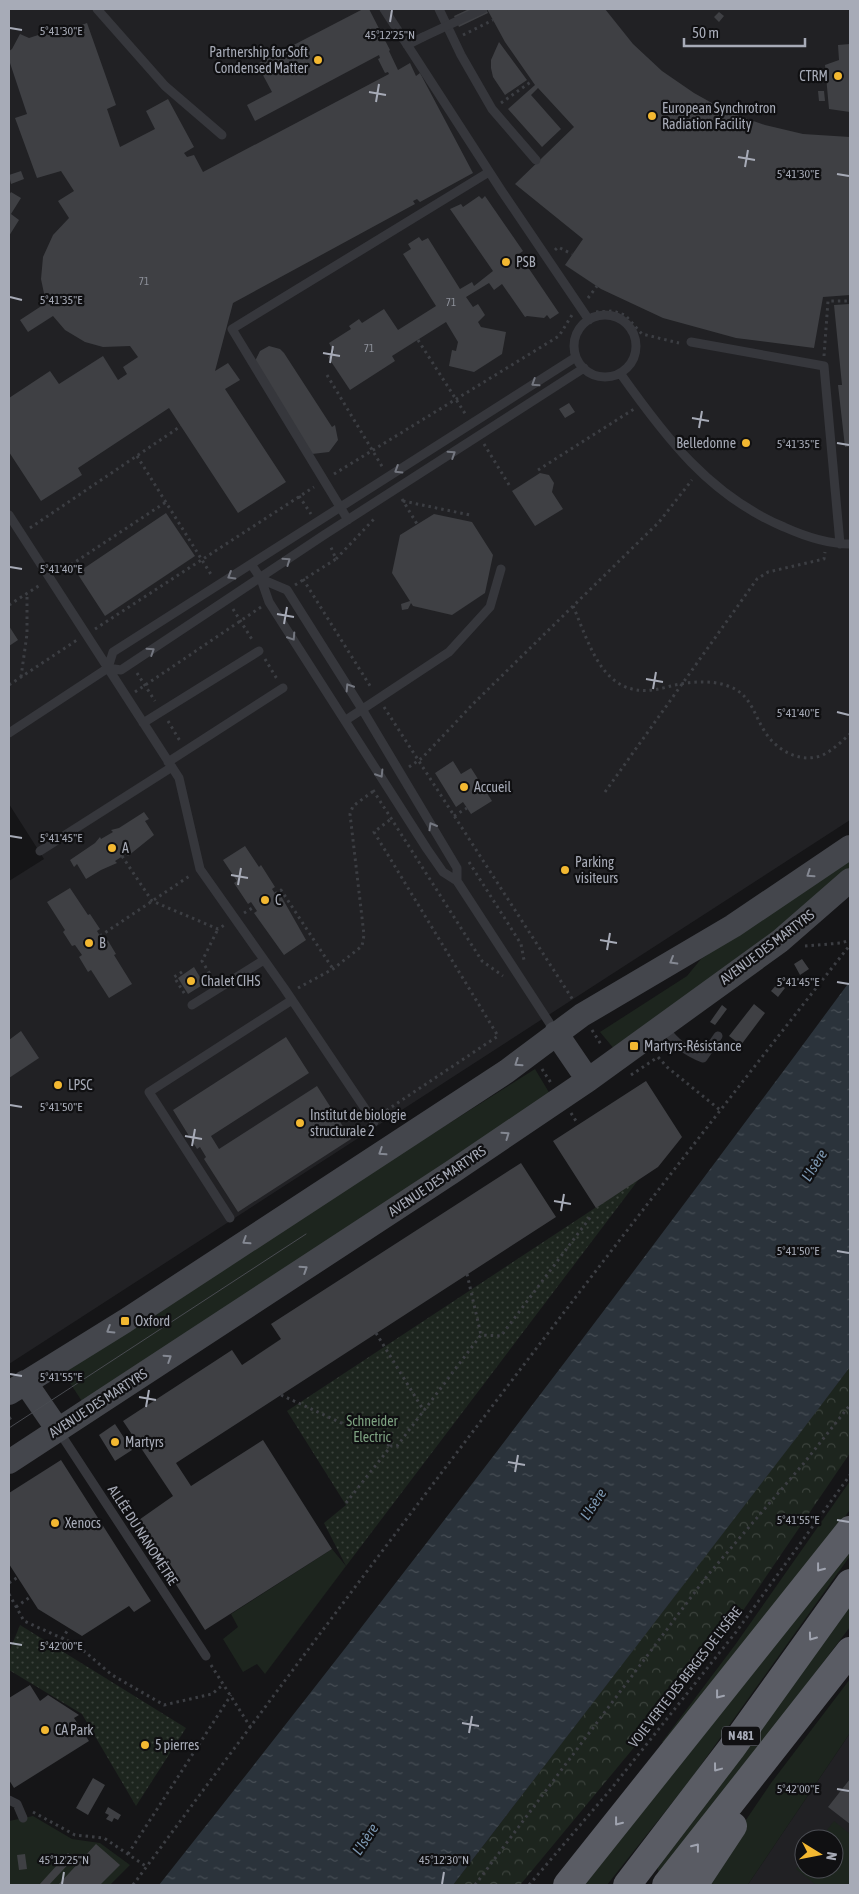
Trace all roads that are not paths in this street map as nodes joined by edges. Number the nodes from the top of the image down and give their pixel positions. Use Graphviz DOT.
graph roads {
  1 [pos="97,9"];
  2 [pos="384,9"];
  3 [pos="439,9"];
  4 [pos="483,9"];
  5 [pos="407,45"];
  6 [pos="222,134"];
  7 [pos="536,160"];
  8 [pos="489,172"];
  9 [pos="590,317"];
  10 [pos="691,342"];
  11 [pos="576,357"];
  12 [pos="584,368"];
  13 [pos="620,373"];
  14 [pos="340,508"];
  15 [pos="9,514"];
  16 [pos="348,520"];
  17 [pos="840,544"];
  18 [pos="850,544"];
  19 [pos="251,564"];
  20 [pos="501,569"];
  21 [pos="261,579"];
  22 [pos="259,651"];
  23 [pos="108,668"];
  24 [pos="283,688"];
  25 [pos="362,708"];
  26 [pos="346,720"];
  27 [pos="143,723"];
  28 [pos="9,733"];
  29 [pos="170,765"];
  30 [pos="850,847"];
  31 [pos="40,851"];
  32 [pos="850,880"];
  33 [pos="457,881"];
  34 [pos="264,960"];
  35 [pos="290,997"];
  36 [pos="192,1005"];
  37 [pos="662,1026"];
  38 [pos="556,1033"];
  39 [pos="718,1036"];
  40 [pos="588,1080"];
  41 [pos="373,1120"];
  42 [pos="230,1218"];
  43 [pos="17,1388"];
  44 [pos="58,1430"];
  45 [pos="9,1462"];
  46 [pos="850,1530"];
  47 [pos="850,1583"];
  48 [pos="850,1651"];
  49 [pos="206,1656"];
  50 [pos="850,1666"];
  51 [pos="13,1802"];
  52 [pos="22,1818"];
  53 [pos="567,1885"];
  54 [pos="627,1885"];
  55 [pos="666,1885"];
  56 [pos="694,1885"];
  1 -- 6 [label="lane"];
  2 -- 5 [label="lane"];
  3 -- 7 [label="lane"];
  4 -- 5 [label="lane, bridge"];
  5 -- 8 [label="lane"];
  8 -- 9 [label="lane"];
  8 -- 14 [label="lane"];
  9 -- 11 [label="lane"];
  9 -- 13 [label="lane"];
  10 -- 17 [label="lane"];
  11 -- 12 [label="lane"];
  11 -- 14 [label="lane, one-way"];
  12 -- 13 [label="lane"];
  16 -- 12 [label="lane, one-way"];
  13 -- 17 [label="lane"];
  14 -- 16 [label="lane"];
  14 -- 19 [label="lane"];
  15 -- 23 [label="lane"];
  21 -- 16 [label="lane, one-way"];
  17 -- 18 [label="lane"];
  19 -- 21 [label="lane"];
  19 -- 23 [label="lane, one-way"];
  20 -- 25 [label="lane"];
  23 -- 21 [label="lane, one-way"];
  25 -- 21 [label="lane, one-way"];
  21 -- 26 [label="lane, one-way"];
  22 -- 27 [label="lane"];
  23 -- 27 [label="lane"];
  23 -- 28 [label="lane"];
  24 -- 29 [label="lane"];
  25 -- 26 [label="lane"];
  33 -- 25 [label="lane, one-way"];
  26 -- 33 [label="lane, one-way"];
  27 -- 29 [label="lane"];
  29 -- 31 [label="lane"];
  29 -- 34 [label="lane"];
  30 -- 38 [label="main road, one-way"];
  32 -- 37 [label="main road, AVENUE DES MARTYRS"];
  33 -- 38 [label="lane"];
  34 -- 35 [label="lane"];
  34 -- 36 [label="lane"];
  35 -- 41 [label="lane"];
  35 -- 42 [label="lane"];
  37 -- 39 [label="lane"];
  37 -- 40 [label="main road, AVENUE DES MARTYRS"];
  38 -- 40 [label="main road"];
  38 -- 43 [label="main road, one-way"];
  44 -- 40 [label="main road, AVENUE DES MARTYRS, one-way"];
  43 -- 44 [label="main road"];
  44 -- 45 [label="main road, AVENUE DES MARTYRS"];
  44 -- 49 [label="lane, ALLÉE DU NANOMÈTRE"];
  46 -- 53 [label="highway, one-way"];
  47 -- 54 [label="highway, N 481, one-way"];
  55 -- 48 [label="highway, N 481, one-way"];
  50 -- 56 [label="highway"];
  51 -- 52 [label="lane"];
}
